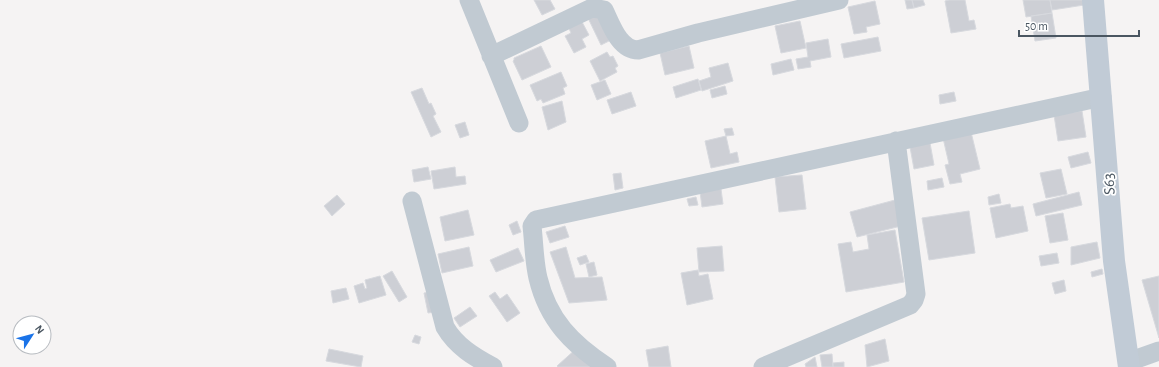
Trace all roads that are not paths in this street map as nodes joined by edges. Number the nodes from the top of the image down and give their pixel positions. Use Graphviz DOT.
graph roads {
  1 [pos="469,0"];
  2 [pos="839,0"];
  3 [pos="1093,0"];
  4 [pos="491,56"];
  5 [pos="1102,97"];
  6 [pos="520,123"];
  7 [pos="896,141"];
  8 [pos="412,202"];
  9 [pos="1159,351"];
  10 [pos="1128,364"];
  11 [pos="493,367"];
  12 [pos="607,367"];
  13 [pos="764,367"];
  1 -- 4 [label="street"];
  2 -- 4 [label="street"];
  3 -- 5 [label="main road, S63"];
  4 -- 6 [label="street"];
  5 -- 7 [label="street"];
  5 -- 10 [label="main road, S63"];
  7 -- 12 [label="street"];
  7 -- 13 [label="street"];
  8 -- 11 [label="street"];
  9 -- 10 [label="street"];
}
